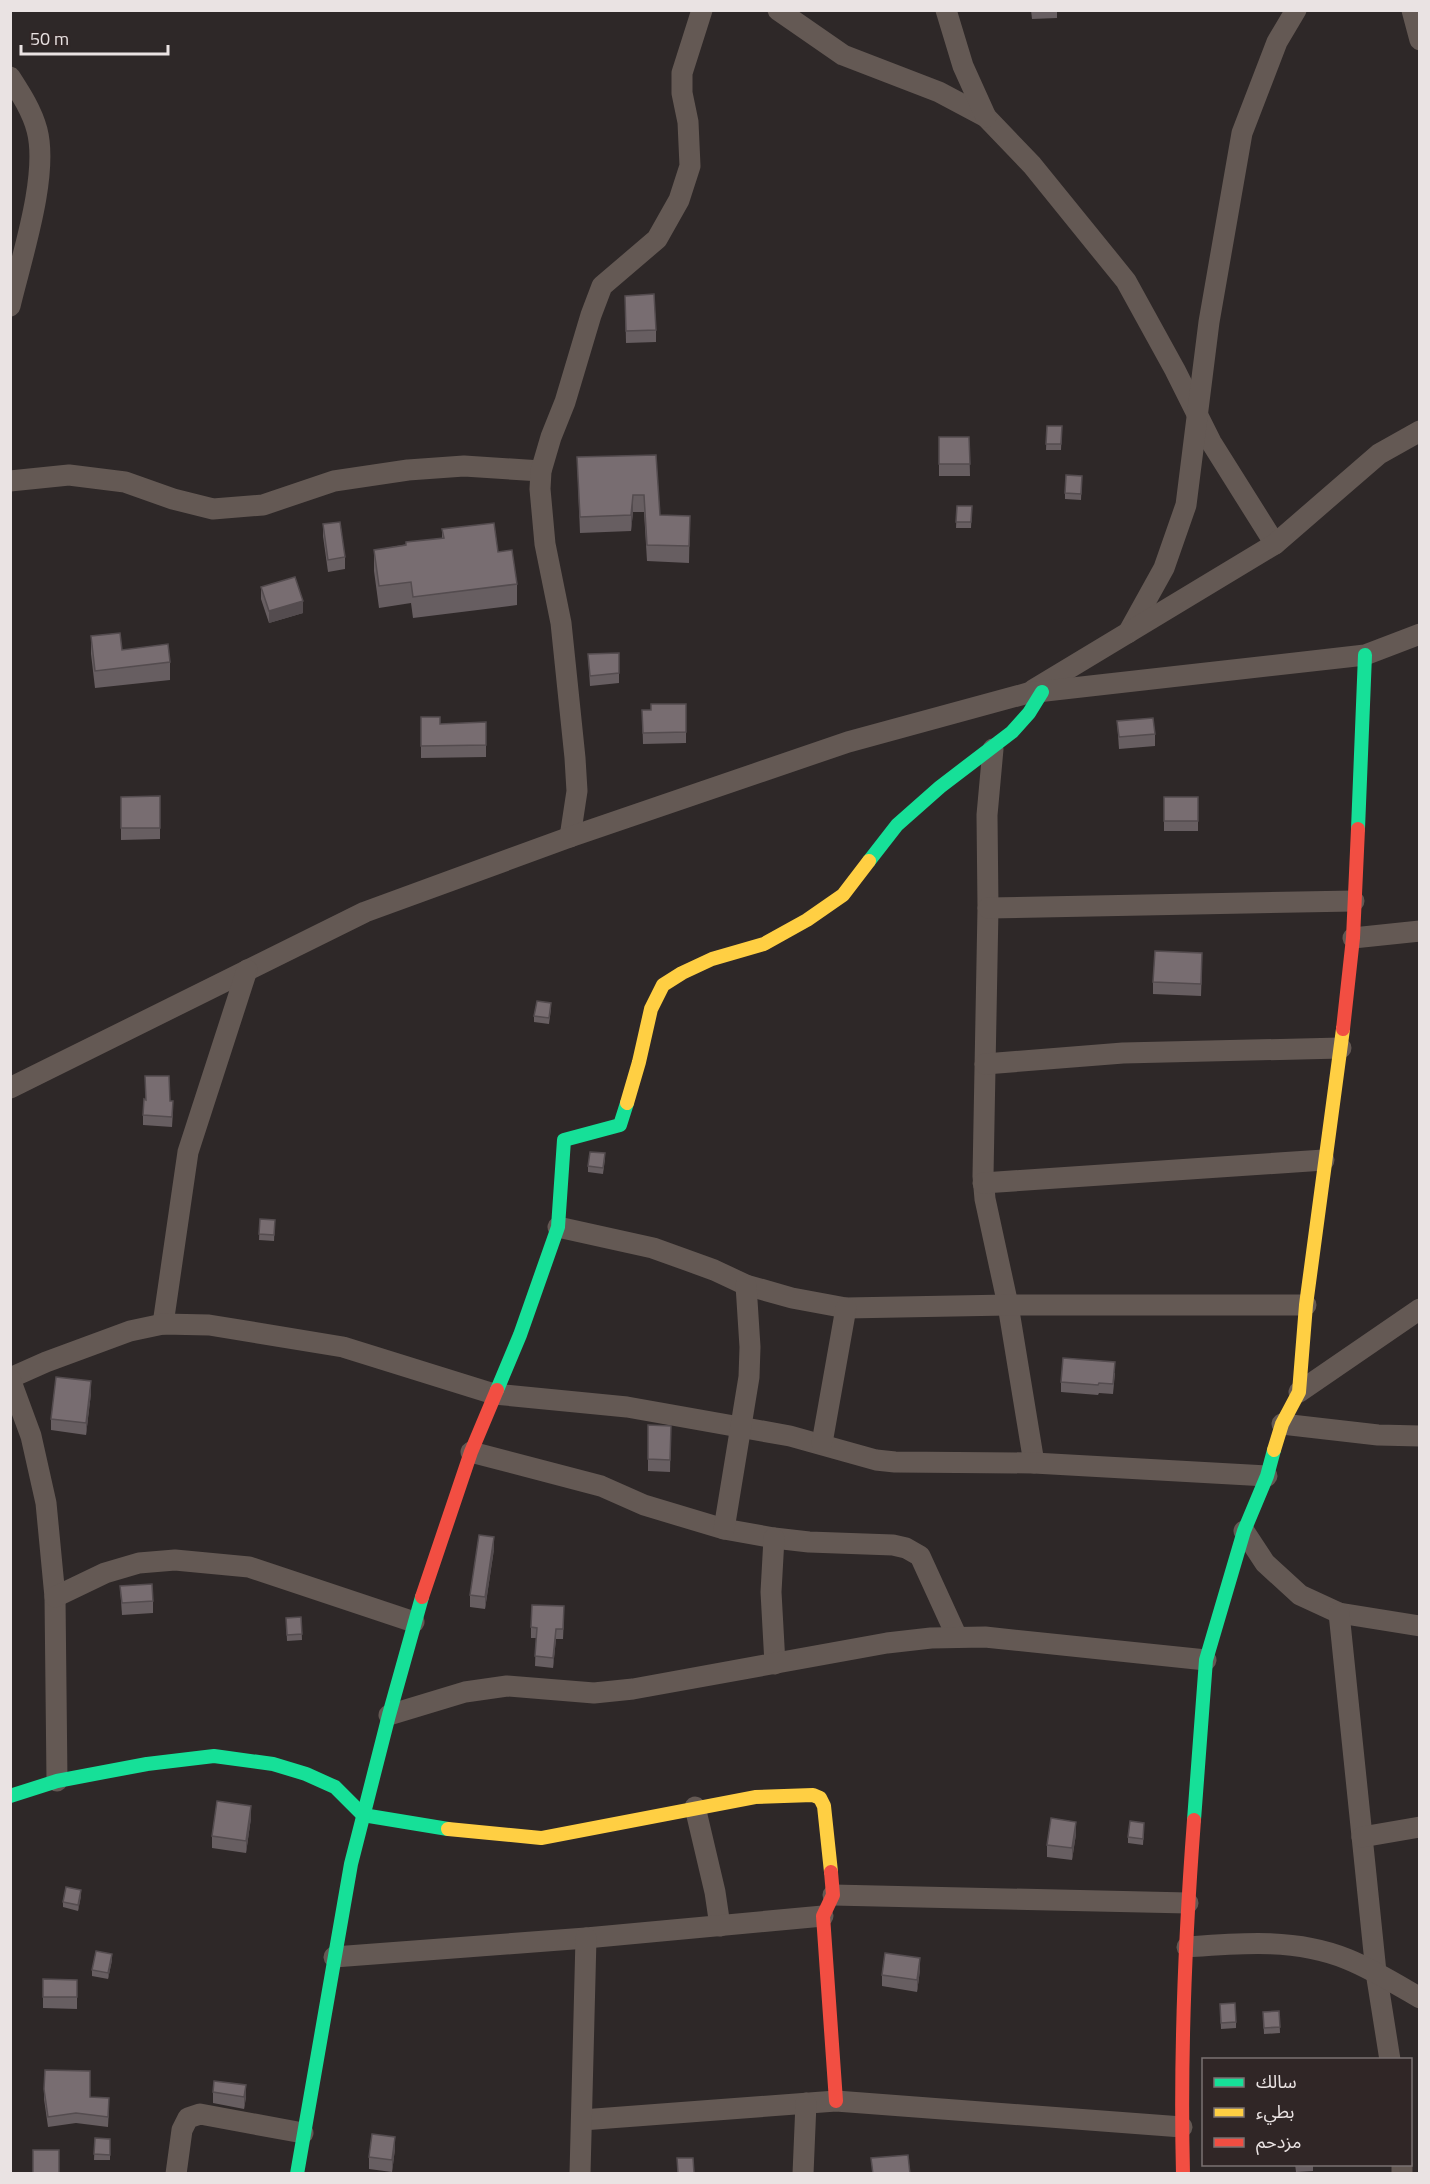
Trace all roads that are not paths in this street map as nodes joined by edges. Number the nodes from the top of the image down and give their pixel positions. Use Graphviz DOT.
graph roads {
  1 [pos="702,10"];
  2 [pos="778,10"];
  3 [pos="946,10"];
  4 [pos="1296,10"];
  5 [pos="1412,10"];
  6 [pos="1419,40"];
  7 [pos="10,77"];
  8 [pos="986,117"];
  9 [pos="10,306"];
  10 [pos="1197,414"];
  11 [pos="1419,431"];
  12 [pos="541,471"];
  13 [pos="10,481"];
  14 [pos="1275,544"];
  15 [pos="1128,633"];
  16 [pos="1419,634"];
  17 [pos="1365,655"];
  18 [pos="1035,692"];
  19 [pos="993,749"];
  20 [pos="570,837"];
  21 [pos="1354,901"];
  22 [pos="988,908"];
  23 [pos="1419,931"];
  24 [pos="1353,938"];
  25 [pos="247,970"];
  26 [pos="1341,1048"];
  27 [pos="985,1064"];
  28 [pos="10,1089"];
  29 [pos="1324,1160"];
  30 [pos="983,1183"];
  31 [pos="558,1227"];
  32 [pos="746,1285"];
  33 [pos="1008,1305"];
  34 [pos="1306,1305"];
  35 [pos="846,1308"];
  36 [pos="1419,1309"];
  37 [pos="163,1324"];
  38 [pos="10,1378"];
  39 [pos="1299,1392"];
  40 [pos="494,1394"];
  41 [pos="1282,1424"];
  42 [pos="740,1428"];
  43 [pos="1419,1436"];
  44 [pos="822,1443"];
  45 [pos="471,1452"];
  46 [pos="1034,1463"];
  47 [pos="1267,1476"];
  48 [pos="724,1529"];
  49 [pos="1244,1531"];
  50 [pos="774,1538"];
  51 [pos="56,1597"];
  52 [pos="1339,1613"];
  53 [pos="414,1622"];
  54 [pos="1419,1626"];
  55 [pos="957,1637"];
  56 [pos="1206,1660"];
  57 [pos="775,1664"];
  58 [pos="389,1715"];
  59 [pos="57,1781"];
  60 [pos="10,1796"];
  61 [pos="695,1807"];
  62 [pos="363,1815"];
  63 [pos="1419,1827"];
  64 [pos="1362,1837"];
  65 [pos="833,1894"];
  66 [pos="1188,1903"];
  67 [pos="823,1916"];
  68 [pos="720,1926"];
  69 [pos="586,1938"];
  70 [pos="1187,1947"];
  71 [pos="334,1957"];
  72 [pos="1376,1972"];
  73 [pos="1419,1998"];
  74 [pos="1390,2058"];
  75 [pos="836,2101"];
  76 [pos="806,2103"];
  77 [pos="582,2120"];
  78 [pos="1182,2127"];
  79 [pos="303,2133"];
  80 [pos="176,2174"];
  81 [pos="297,2174"];
  82 [pos="580,2174"];
  83 [pos="803,2174"];
  84 [pos="1183,2174"];
  1 -- 12 [label="street"];
  2 -- 8 [label="street"];
  3 -- 8 [label="street"];
  4 -- 10 [label="street"];
  5 -- 6 [label="street"];
  7 -- 9 [label="street"];
  8 -- 10 [label="street"];
  10 -- 14 [label="street"];
  10 -- 15 [label="street"];
  11 -- 14 [label="street"];
  12 -- 13 [label="street"];
  12 -- 20 [label="street"];
  14 -- 15 [label="street"];
  15 -- 18 [label="street"];
  16 -- 17 [label="street"];
  17 -- 18 [label="street"];
  17 -- 21 [label="street"];
  18 -- 19 [label="street"];
  18 -- 20 [label="street"];
  19 -- 22 [label="street"];
  19 -- 31 [label="street"];
  20 -- 25 [label="street"];
  21 -- 22 [label="street"];
  21 -- 24 [label="street"];
  22 -- 27 [label="street"];
  23 -- 24 [label="street"];
  24 -- 26 [label="street"];
  25 -- 28 [label="street"];
  25 -- 37 [label="street"];
  26 -- 27 [label="street"];
  26 -- 29 [label="street"];
  27 -- 30 [label="street"];
  29 -- 30 [label="street"];
  29 -- 34 [label="street"];
  30 -- 33 [label="street"];
  31 -- 32 [label="street"];
  31 -- 40 [label="street"];
  32 -- 35 [label="street"];
  32 -- 42 [label="street"];
  33 -- 34 [label="street"];
  33 -- 35 [label="street"];
  33 -- 46 [label="street"];
  34 -- 39 [label="street"];
  35 -- 44 [label="street"];
  36 -- 39 [label="street"];
  37 -- 38 [label="street"];
  37 -- 40 [label="street"];
  38 -- 51 [label="street"];
  39 -- 41 [label="street"];
  40 -- 42 [label="street"];
  40 -- 45 [label="street"];
  41 -- 43 [label="street"];
  41 -- 47 [label="street"];
  42 -- 44 [label="street"];
  42 -- 48 [label="street"];
  44 -- 46 [label="street"];
  45 -- 48 [label="street"];
  45 -- 53 [label="street"];
  46 -- 47 [label="street"];
  47 -- 49 [label="street"];
  48 -- 50 [label="street"];
  49 -- 52 [label="street"];
  49 -- 56 [label="street"];
  50 -- 55 [label="street"];
  50 -- 57 [label="street"];
  51 -- 53 [label="street"];
  51 -- 59 [label="street"];
  52 -- 54 [label="street"];
  52 -- 64 [label="street"];
  53 -- 58 [label="street"];
  55 -- 56 [label="street"];
  55 -- 57 [label="street"];
  56 -- 66 [label="street"];
  57 -- 58 [label="street"];
  58 -- 62 [label="street"];
  59 -- 60 [label="street"];
  59 -- 62 [label="street"];
  61 -- 62 [label="street"];
  61 -- 65 [label="street"];
  61 -- 68 [label="street"];
  62 -- 71 [label="street"];
  63 -- 64 [label="street"];
  64 -- 72 [label="street"];
  65 -- 66 [label="street"];
  65 -- 67 [label="street"];
  66 -- 70 [label="street"];
  67 -- 68 [label="street"];
  67 -- 75 [label="street"];
  68 -- 69 [label="street"];
  69 -- 71 [label="street"];
  69 -- 77 [label="street"];
  70 -- 72 [label="street"];
  70 -- 78 [label="street"];
  71 -- 79 [label="street"];
  72 -- 73 [label="street"];
  72 -- 74 [label="street"];
  75 -- 76 [label="street"];
  75 -- 78 [label="street"];
  76 -- 77 [label="street"];
  76 -- 83 [label="street"];
  77 -- 82 [label="street"];
  78 -- 84 [label="street"];
  79 -- 80 [label="street"];
  79 -- 81 [label="street"];
}
